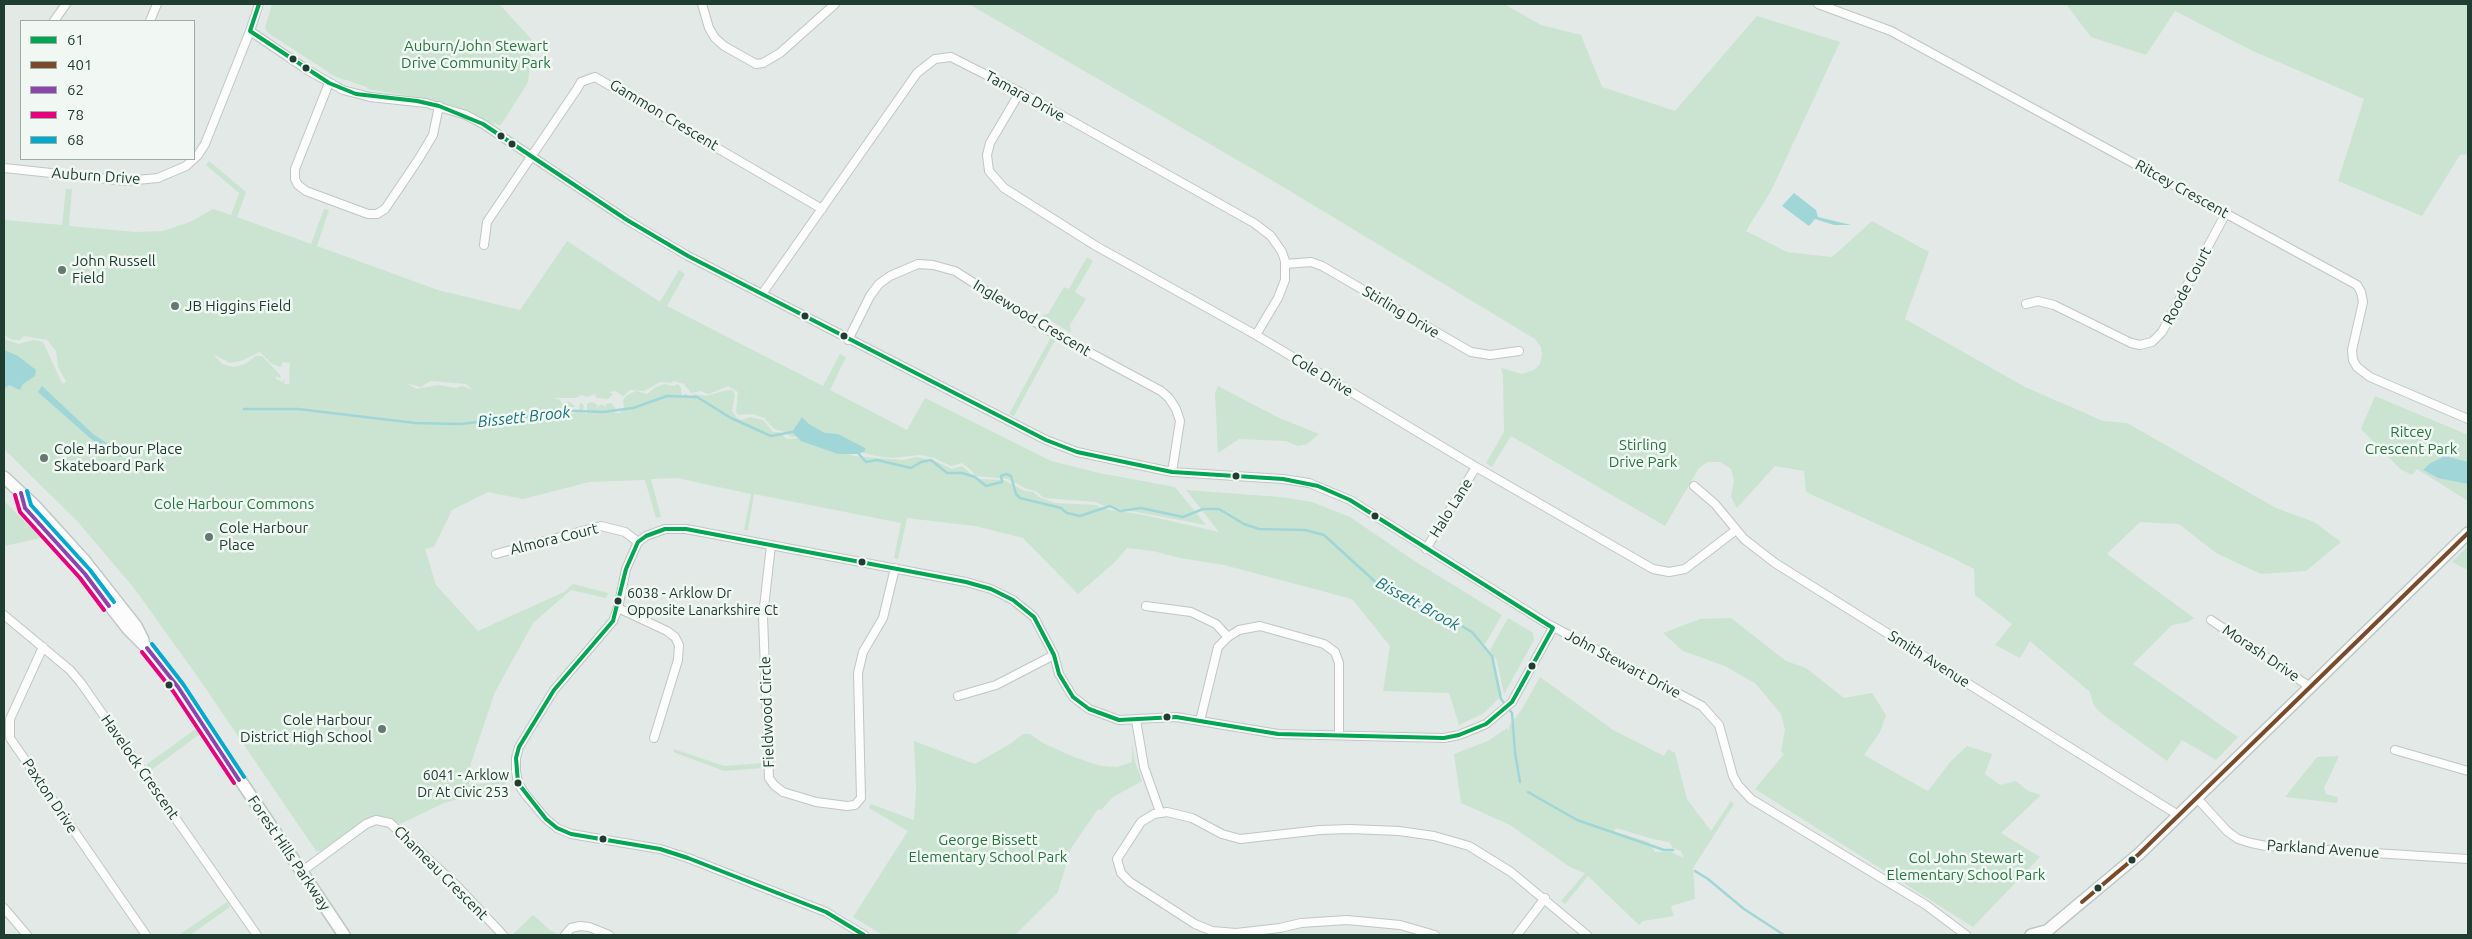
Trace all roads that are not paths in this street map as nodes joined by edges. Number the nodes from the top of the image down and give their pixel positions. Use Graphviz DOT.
graph roads {
  1 [pos="66,4"];
  2 [pos="157,4"];
  3 [pos="259,4"];
  4 [pos="702,4"];
  5 [pos="835,4"];
  6 [pos="1818,4"];
  7 [pos="55,20"];
  8 [pos="150,20"];
  9 [pos="250,31"];
  10 [pos="329,83"];
  11 [pos="1020,92"];
  12 [pos="439,106"];
  13 [pos="531,156"];
  14 [pos="195,157"];
  15 [pos="193,160"];
  16 [pos="4,168"];
  17 [pos="822,209"];
  18 [pos="2226,213"];
  19 [pos="484,245"];
  20 [pos="1285,264"];
  21 [pos="762,294"];
  22 [pos="2026,304"];
  23 [pos="1256,335"];
  24 [pos="848,340"];
  25 [pos="1519,351"];
  26 [pos="2468,419"];
  27 [pos="1476,468"];
  28 [pos="1172,472"];
  29 [pos="4,477"];
  30 [pos="1694,486"];
  31 [pos="1736,530"];
  32 [pos="2468,533"];
  33 [pos="638,542"];
  34 [pos="771,545"];
  35 [pos="1426,549"];
  36 [pos="496,554"];
  37 [pos="895,568"];
  38 [pos="1146,606"];
  39 [pos="618,608"];
  40 [pos="4,615"];
  41 [pos="2212,620"];
  42 [pos="1553,628"];
  43 [pos="1228,637"];
  44 [pos="43,648"];
  45 [pos="1054,655"];
  46 [pos="2310,687"];
  47 [pos="958,696"];
  48 [pos="1136,720"];
  49 [pos="1200,721"];
  50 [pos="1339,734"];
  51 [pos="654,738"];
  52 [pos="2395,750"];
  53 [pos="2468,771"];
  54 [pos="2196,797"];
  55 [pos="1160,812"];
  56 [pos="2178,815"];
  57 [pos="2468,859"];
  58 [pos="301,872"];
  59 [pos="1546,898"];
  60 [pos="4,908"];
  61 [pos="2046,934"];
  62 [pos="27,935"];
  63 [pos="146,935"];
  64 [pos="257,935"];
  65 [pos="344,935"];
  66 [pos="503,935"];
  67 [pos="565,935"];
  68 [pos="609,935"];
  69 [pos="864,935"];
  70 [pos="1435,935"];
  71 [pos="1517,935"];
  72 [pos="1587,935"];
  73 [pos="1966,935"];
  74 [pos="2031,935"];
  1 -- 7 [label="street"];
  2 -- 8 [label="street"];
  3 -- 9 [label="street, Auburn Drive"];
  4 -- 5 [label="street"];
  6 -- 18 [label="street, Ritcey Crescent"];
  9 -- 10 [label="street, John Stewart Drive"];
  9 -- 14 [label="street, Auburn Drive"];
  10 -- 12 [label="street, John Stewart Drive"];
  10 -- 12 [label="street"];
  11 -- 17 [label="street, Tamara Drive"];
  11 -- 20 [label="street, Tamara Drive"];
  11 -- 23 [label="street, Cole Drive"];
  12 -- 13 [label="street, John Stewart Drive"];
  13 -- 17 [label="street, Gammon Crescent"];
  13 -- 19 [label="street, Gammon Crescent"];
  13 -- 21 [label="street, John Stewart Drive"];
  15 -- 16 [label="street, Auburn Drive"];
  17 -- 21 [label="street, Tamara Drive"];
  18 -- 22 [label="street, Roode Court"];
  18 -- 26 [label="street, Ritcey Crescent"];
  20 -- 23 [label="street"];
  20 -- 25 [label="street, Stirling Drive"];
  21 -- 24 [label="street, John Stewart Drive"];
  23 -- 27 [label="street, Cole Drive"];
  24 -- 28 [label="street, John Stewart Drive"];
  24 -- 28 [label="street, Inglewood Crescent"];
  27 -- 31 [label="street, Cole Drive"];
  27 -- 35 [label="street, Halo Lane"];
  28 -- 35 [label="street, John Stewart Drive"];
  29 -- 58 [label="main road, Forest Hills Parkway"];
  30 -- 31 [label="street, Smith Avenue"];
  31 -- 56 [label="street, Smith Avenue"];
  32 -- 46 [label="main road"];
  33 -- 34 [label="street"];
  33 -- 36 [label="street, Almora Court"];
  33 -- 39 [label="street"];
  34 -- 37 [label="street"];
  34 -- 37 [label="street, Fieldwood Circle"];
  35 -- 42 [label="street, John Stewart Drive"];
  37 -- 45 [label="street"];
  38 -- 43 [label="street"];
  39 -- 51 [label="street"];
  39 -- 69 [label="street"];
  40 -- 44 [label="street, Havelock Crescent"];
  41 -- 46 [label="street, Morash Drive"];
  42 -- 50 [label="street"];
  42 -- 73 [label="street, John Stewart Drive"];
  43 -- 49 [label="street"];
  43 -- 50 [label="street"];
  44 -- 63 [label="street, Paxton Drive"];
  44 -- 64 [label="street, Havelock Crescent"];
  45 -- 47 [label="street"];
  45 -- 48 [label="street"];
  46 -- 54 [label="main road"];
  48 -- 49 [label="street"];
  48 -- 55 [label="street"];
  49 -- 50 [label="street"];
  52 -- 53 [label="street"];
  54 -- 56 [label="main road"];
  54 -- 57 [label="street, Parkland Avenue"];
  55 -- 59 [label="street"];
  55 -- 70 [label="street"];
  56 -- 61 [label="main road"];
  58 -- 65 [label="main road, Forest Hills Parkway"];
  58 -- 66 [label="street, Chameau Crescent"];
  59 -- 71 [label="street"];
  59 -- 72 [label="street"];
  60 -- 62 [label="street"];
  61 -- 74 [label="main road"];
  67 -- 68 [label="street"];
}
